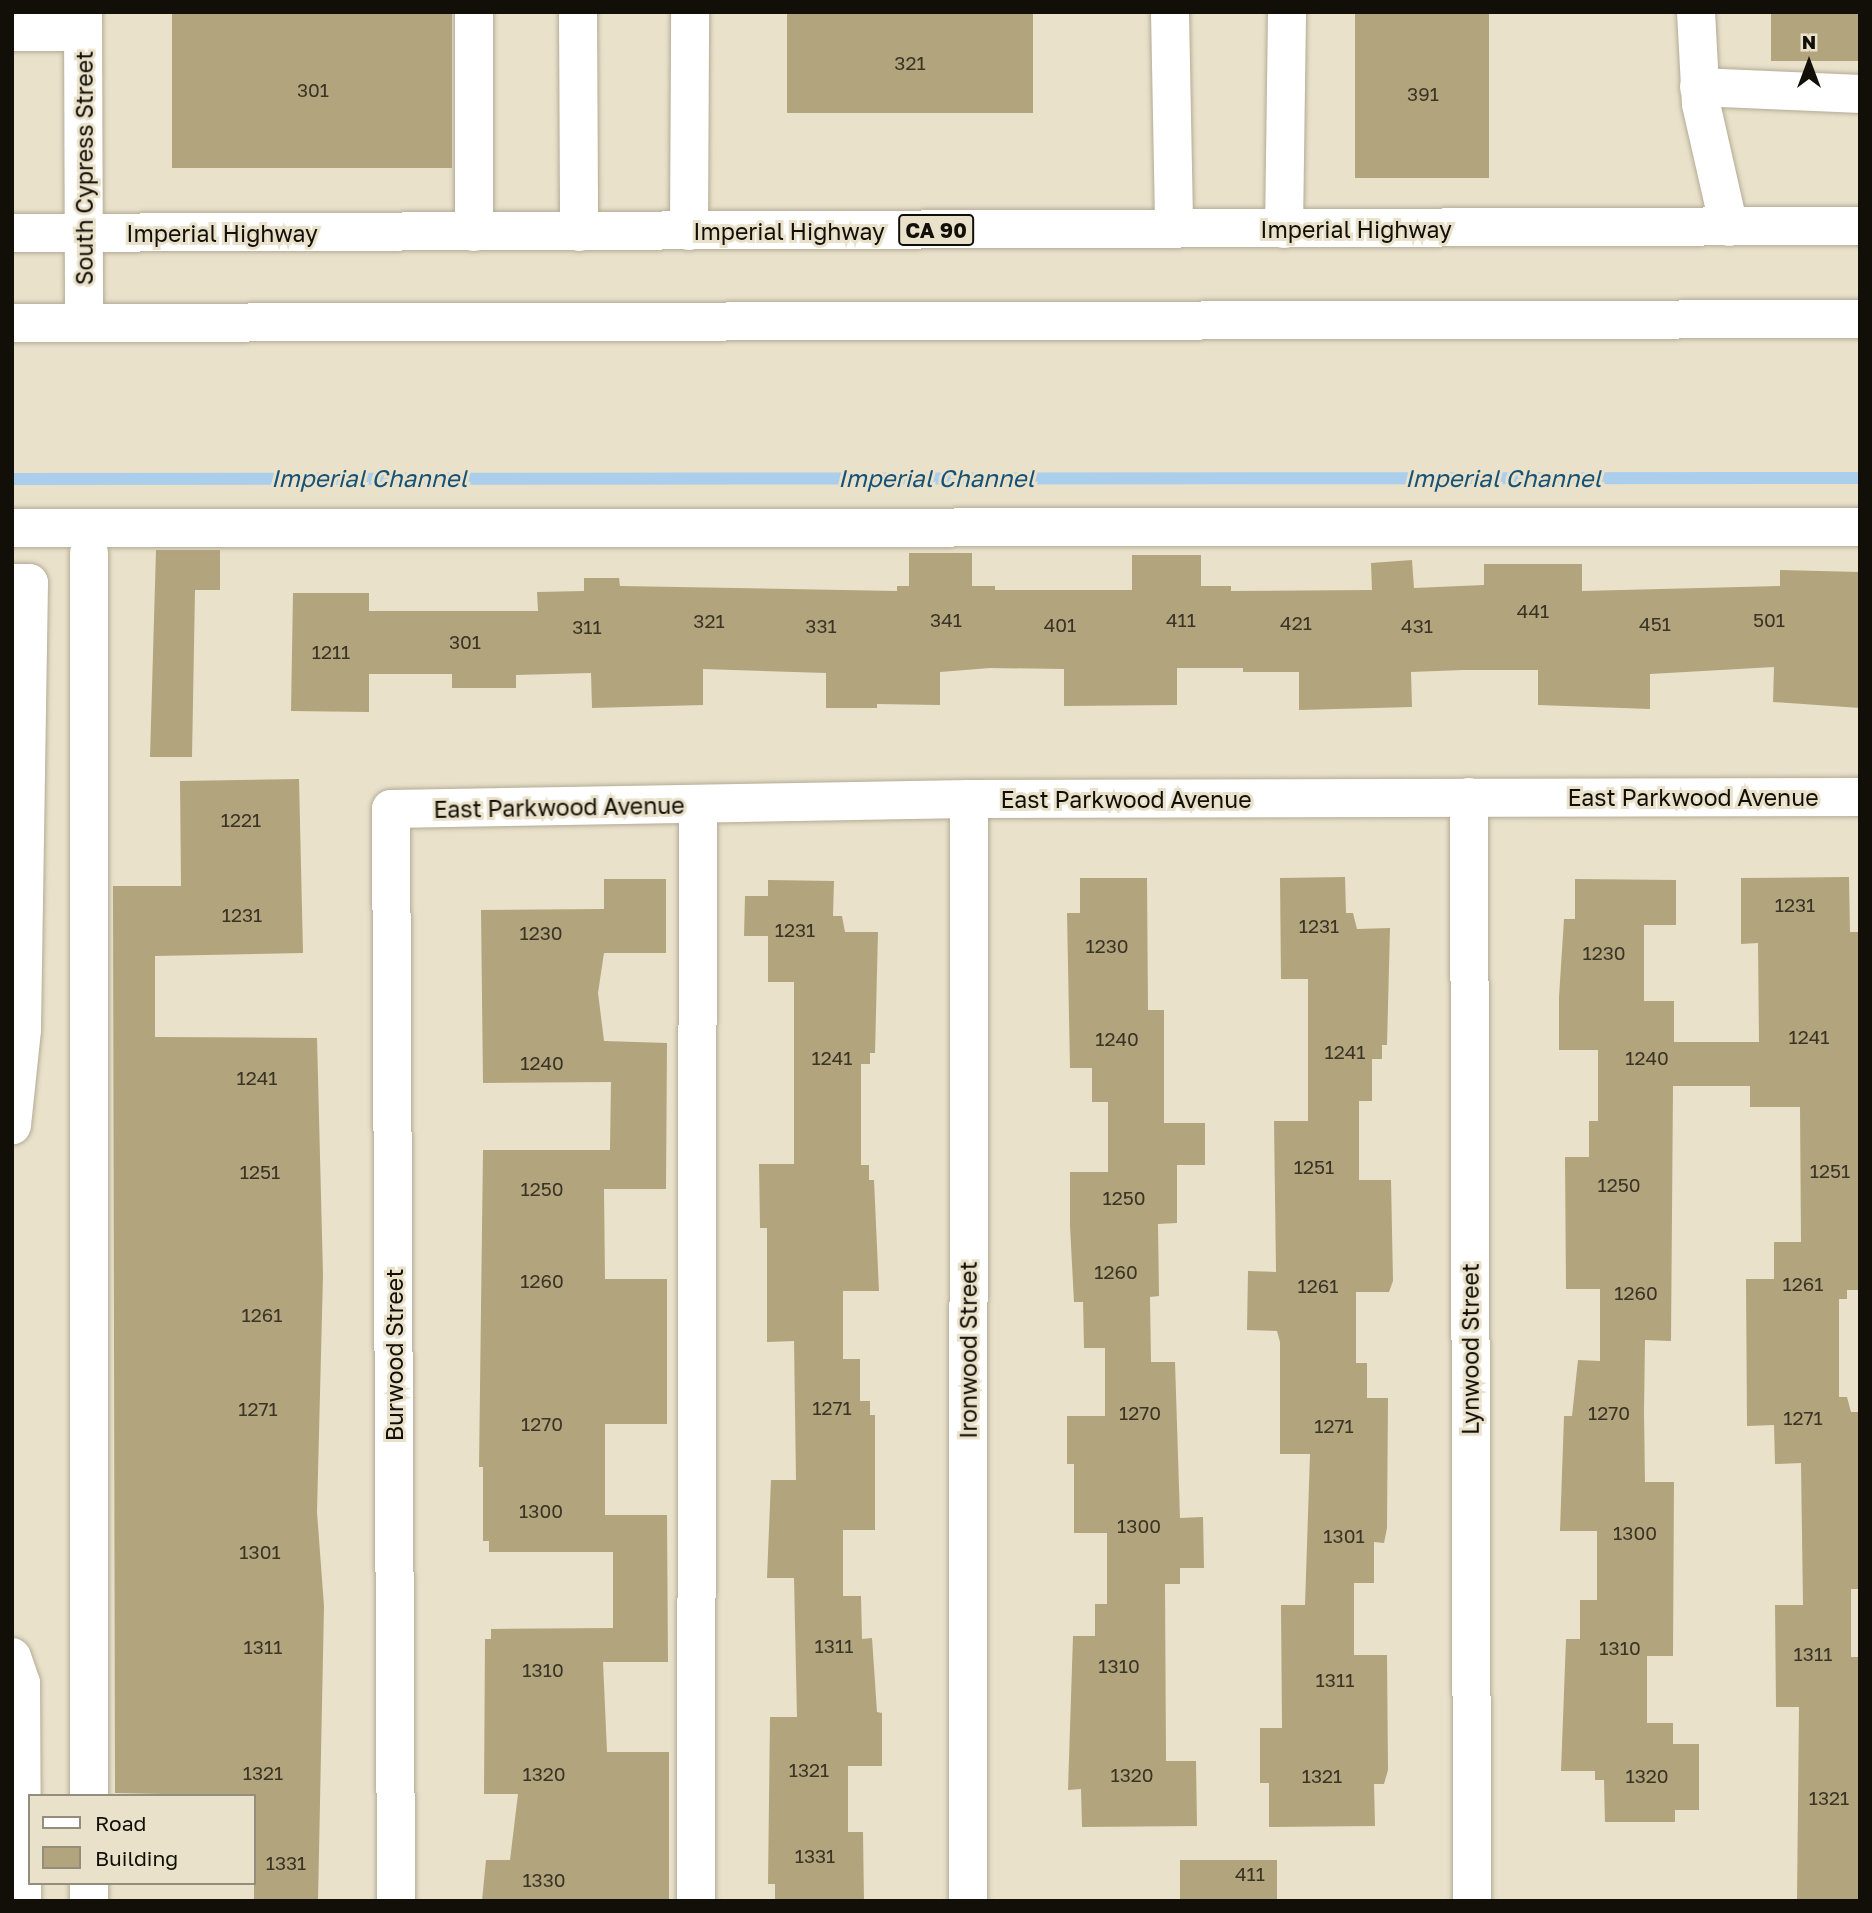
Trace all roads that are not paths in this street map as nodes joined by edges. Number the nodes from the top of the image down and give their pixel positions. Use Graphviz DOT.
graph roads {
  1 [pos="474,12"];
  2 [pos="578,12"];
  3 [pos="690,12"];
  4 [pos="1170,12"];
  5 [pos="1287,12"];
  6 [pos="1696,12"];
  7 [pos="83,22"];
  8 [pos="12,32"];
  9 [pos="1699,87"];
  10 [pos="1860,94"];
  11 [pos="1860,226"];
  12 [pos="1729,227"];
  13 [pos="1174,229"];
  14 [pos="1284,229"];
  15 [pos="689,231"];
  16 [pos="474,232"];
  17 [pos="579,232"];
  18 [pos="12,233"];
  19 [pos="83,233"];
  20 [pos="1860,319"];
  21 [pos="12,323"];
  22 [pos="84,323"];
  23 [pos="1860,527"];
  24 [pos="12,528"];
  25 [pos="89,552"];
  26 [pos="21,583"];
  27 [pos="1469,797"];
  28 [pos="1860,797"];
  29 [pos="969,799"];
  30 [pos="698,804"];
  31 [pos="391,809"];
  32 [pos="17,1002"];
  33 [pos="12,1125"];
  34 [pos="12,1657"];
  35 [pos="89,1794"];
  36 [pos="17,1842"];
  37 [pos="22,1901"];
  38 [pos="396,1901"];
  39 [pos="696,1901"];
  40 [pos="968,1901"];
  41 [pos="1472,1901"];
  1 -- 16 [label="street"];
  2 -- 17 [label="street"];
  3 -- 15 [label="street"];
  4 -- 13 [label="street"];
  5 -- 14 [label="street"];
  6 -- 9 [label="street"];
  7 -- 8 [label="street"];
  7 -- 19 [label="street, South Cypress Street"];
  9 -- 10 [label="street"];
  9 -- 12 [label="street"];
  11 -- 12 [label="street, Imperial Highway / CA 90"];
  12 -- 14 [label="street, Imperial Highway / CA 90"];
  13 -- 14 [label="street, Imperial Highway / CA 90"];
  13 -- 15 [label="street, Imperial Highway / CA 90"];
  15 -- 17 [label="street, Imperial Highway / CA 90"];
  16 -- 17 [label="street, Imperial Highway / CA 90"];
  16 -- 19 [label="street, Imperial Highway / CA 90"];
  18 -- 19 [label="street, Imperial Highway / CA 90"];
  19 -- 22 [label="street, South Cypress Street"];
  20 -- 22 [label="street"];
  21 -- 22 [label="street"];
  23 -- 24 [label="street"];
  25 -- 35 [label="street"];
  26 -- 32 [label="street"];
  27 -- 28 [label="street, East Parkwood Avenue"];
  27 -- 29 [label="street, East Parkwood Avenue"];
  27 -- 41 [label="street, Lynwood Street"];
  29 -- 30 [label="street, East Parkwood Avenue"];
  29 -- 40 [label="street, Ironwood Street"];
  30 -- 31 [label="street, East Parkwood Avenue"];
  30 -- 39 [label="street"];
  31 -- 38 [label="street, Burwood Street"];
  32 -- 33 [label="street"];
  34 -- 36 [label="street"];
  36 -- 37 [label="street"];
}
